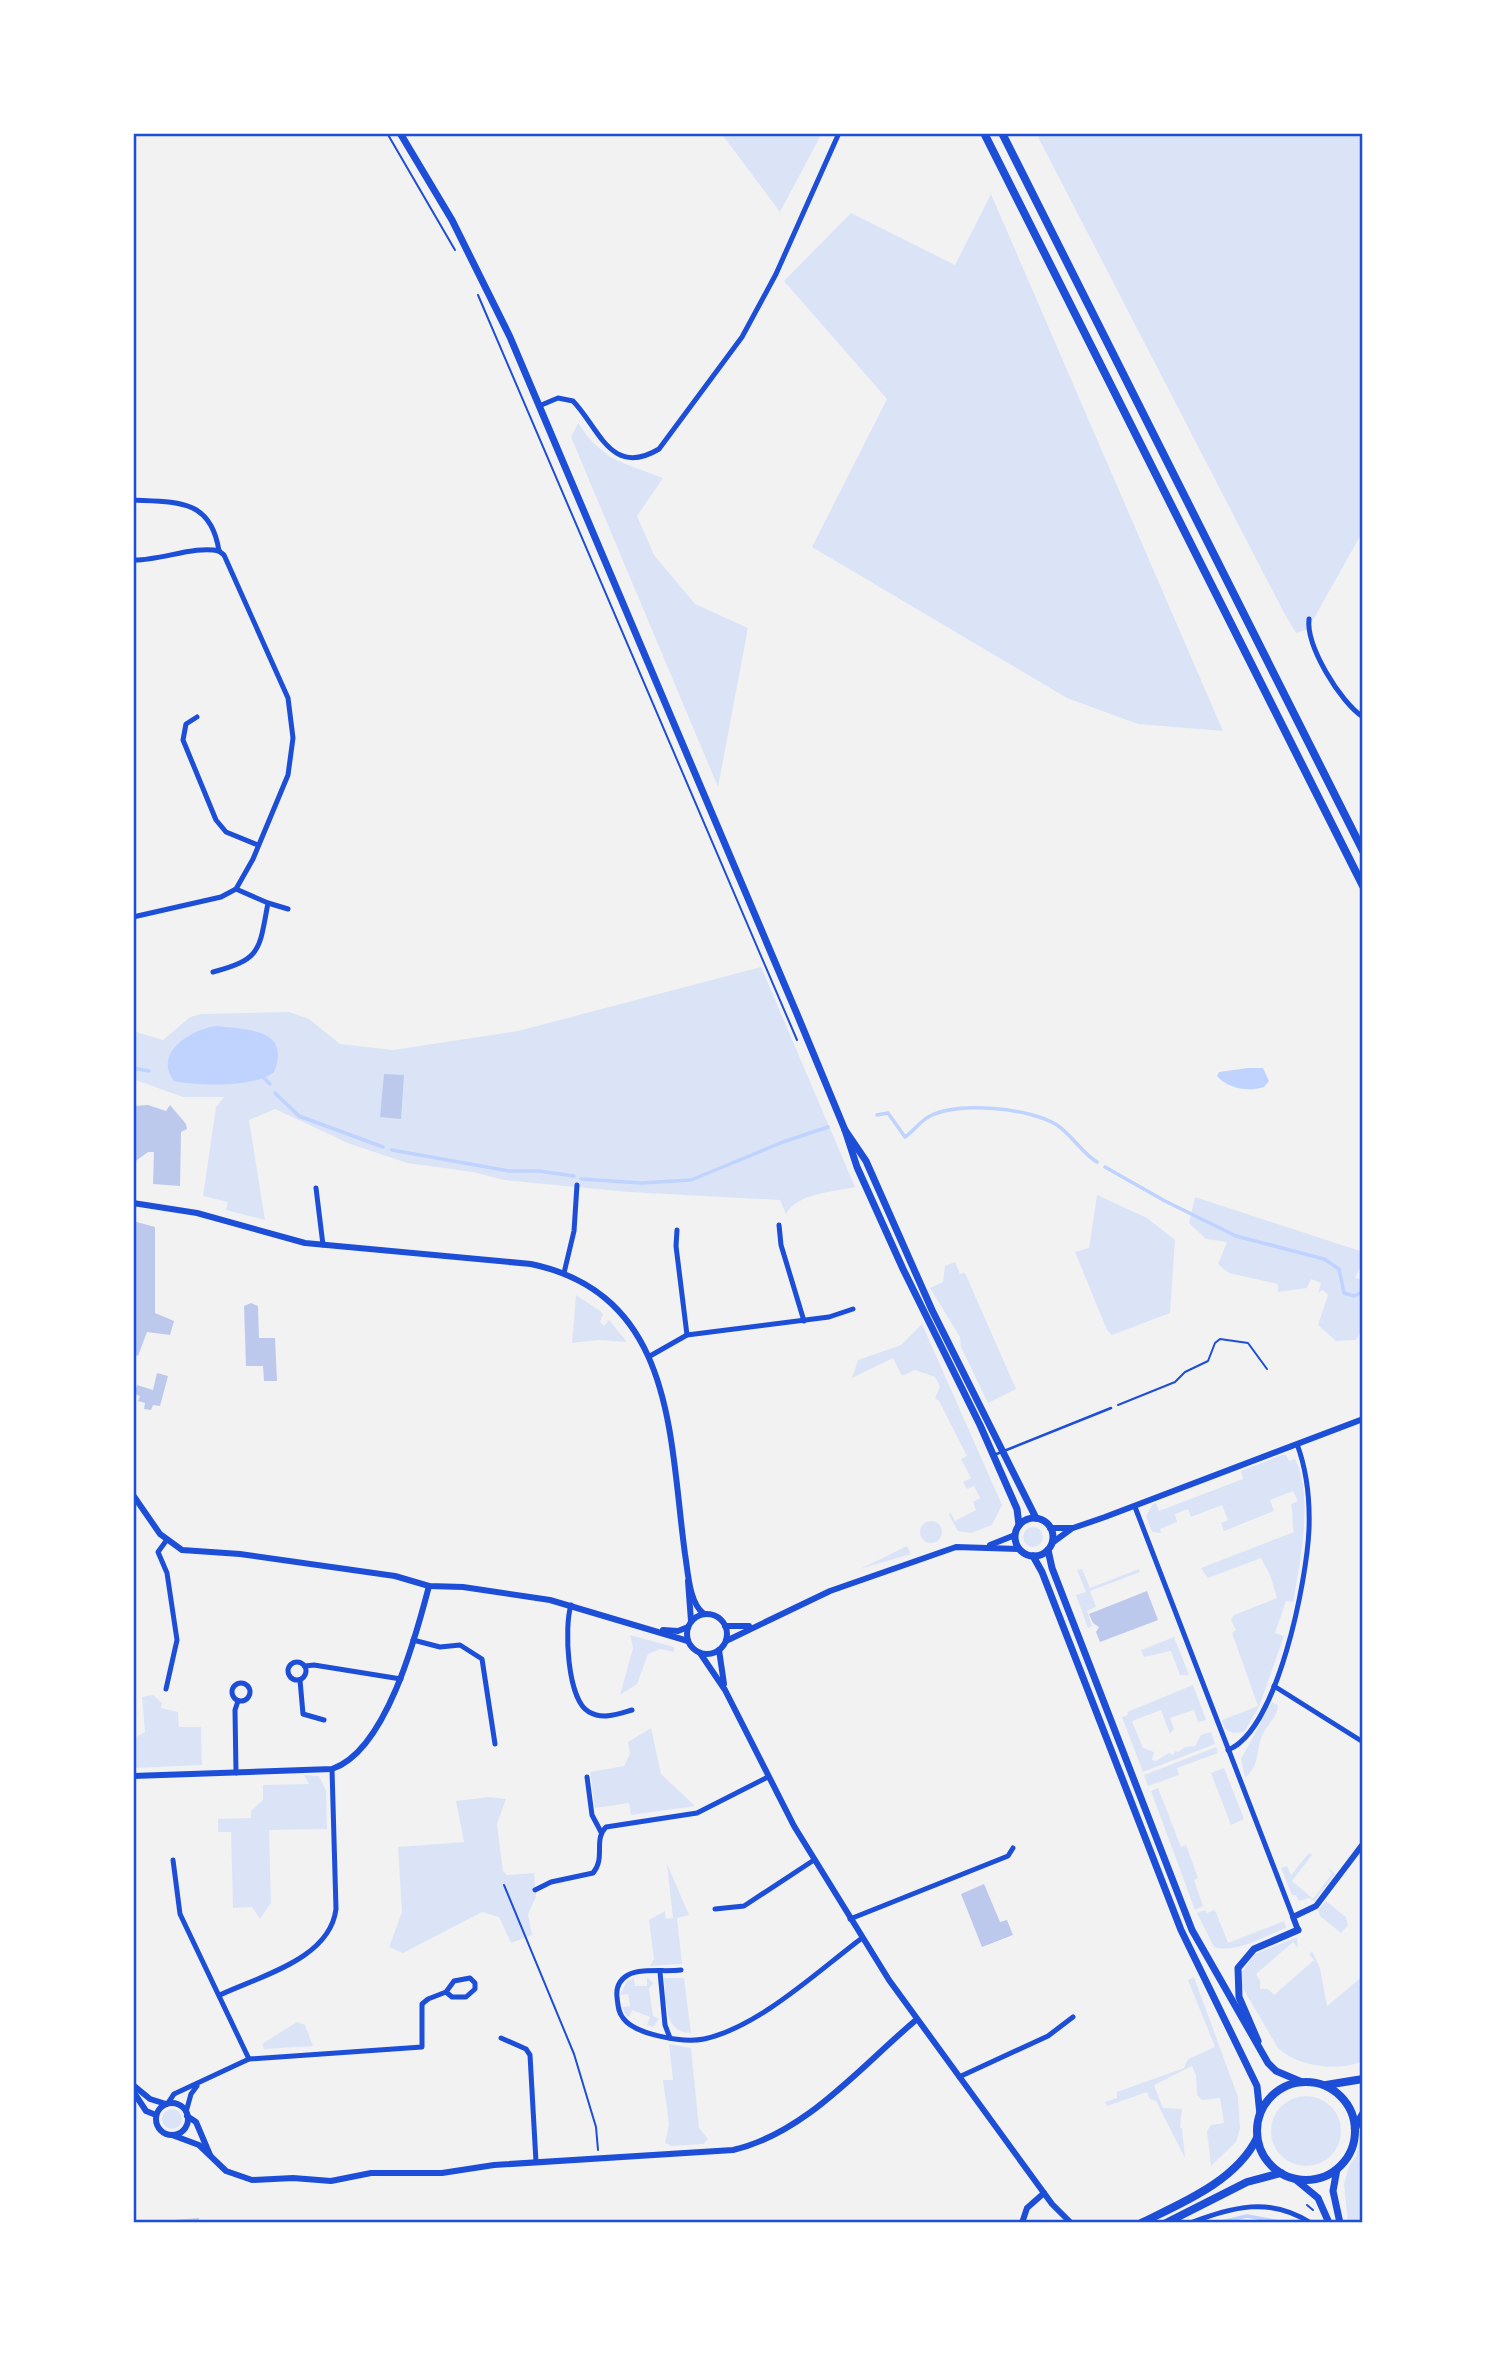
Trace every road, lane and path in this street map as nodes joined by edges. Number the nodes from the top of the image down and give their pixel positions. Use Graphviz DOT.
graph roads {
  1 [pos="387,133"];
  2 [pos="400,133"];
  3 [pos="839,133"];
  4 [pos="984,133"];
  5 [pos="1002,133"];
  6 [pos="457,253"];
  7 [pos="474,285"];
  8 [pos="539,406"];
  9 [pos="133,500"];
  10 [pos="219,551"];
  11 [pos="133,560"];
  12 [pos="1309,619"];
  13 [pos="197,717"];
  14 [pos="1363,717"];
  15 [pos="258,845"];
  16 [pos="1363,851"];
  17 [pos="1363,886"];
  18 [pos="236,889"];
  19 [pos="268,903"];
  20 [pos="288,909"];
  21 [pos="133,917"];
  22 [pos="214,972"];
  23 [pos="133,975"];
  24 [pos="133,997"];
  25 [pos="800,1046"];
  26 [pos="845,1130"];
  27 [pos="577,1185"];
  28 [pos="316,1188"];
  29 [pos="133,1203"];
  30 [pos="779,1225"];
  31 [pos="677,1230"];
  32 [pos="323,1245"];
  33 [pos="564,1273"];
  34 [pos="853,1309"];
  35 [pos="804,1321"];
  36 [pos="687,1335"];
  37 [pos="650,1356"];
  38 [pos="1267,1368"];
  39 [pos="1111,1408"];
  40 [pos="1363,1419"];
  41 [pos="1297,1444"];
  42 [pos="1002,1452"];
  43 [pos="994,1455"];
  44 [pos="133,1496"];
  45 [pos="1135,1507"];
  46 [pos="1036,1518"];
  47 [pos="1019,1525"];
  48 [pos="1051,1528"];
  49 [pos="1073,1528"];
  50 [pos="1015,1535"];
  51 [pos="166,1541"];
  52 [pos="985,1546"];
  53 [pos="1050,1547"];
  54 [pos="1019,1549"];
  55 [pos="1033,1556"];
  56 [pos="688,1577"];
  57 [pos="429,1586"];
  58 [pos="571,1605"];
  59 [pos="704,1614"];
  60 [pos="690,1624"];
  61 [pos="726,1626"];
  62 [pos="754,1626"];
  63 [pos="650,1629"];
  64 [pos="413,1640"];
  65 [pos="688,1641"];
  66 [pos="726,1641"];
  67 [pos="719,1650"];
  68 [pos="700,1653"];
  69 [pos="305,1666"];
  70 [pos="401,1679"];
  71 [pos="300,1680"];
  72 [pos="1274,1686"];
  73 [pos="166,1689"];
  74 [pos="725,1690"];
  75 [pos="238,1701"];
  76 [pos="632,1710"];
  77 [pos="324,1720"];
  78 [pos="1363,1742"];
  79 [pos="495,1744"];
  80 [pos="1228,1749"];
  81 [pos="332,1769"];
  82 [pos="236,1773"];
  83 [pos="133,1776"];
  84 [pos="587,1777"];
  85 [pos="768,1777"];
  86 [pos="601,1832"];
  87 [pos="1363,1844"];
  88 [pos="1013,1847"];
  89 [pos="173,1860"];
  90 [pos="814,1860"];
  91 [pos="503,1885"];
  92 [pos="535,1891"];
  93 [pos="715,1909"];
  94 [pos="1293,1917"];
  95 [pos="850,1919"];
  96 [pos="1298,1930"];
  97 [pos="862,1938"];
  98 [pos="681,1970"];
  99 [pos="660,1972"];
  100 [pos="446,1992"];
  101 [pos="220,1995"];
  102 [pos="1073,2017"];
  103 [pos="916,2020"];
  104 [pos="500,2038"];
  105 [pos="670,2038"];
  106 [pos="1264,2058"];
  107 [pos="249,2059"];
  108 [pos="959,2077"];
  109 [pos="1363,2079"];
  110 [pos="1302,2082"];
  111 [pos="200,2084"];
  112 [pos="133,2085"];
  113 [pos="1323,2085"];
  114 [pos="133,2091"];
  115 [pos="167,2103"];
  116 [pos="1363,2113"];
  117 [pos="187,2114"];
  118 [pos="156,2115"];
  119 [pos="1260,2115"];
  120 [pos="1355,2129"];
  121 [pos="172,2135"];
  122 [pos="1257,2138"];
  123 [pos="211,2157"];
  124 [pos="600,2160"];
  125 [pos="536,2162"];
  126 [pos="1337,2169"];
  127 [pos="1281,2174"];
  128 [pos="1295,2179"];
  129 [pos="1044,2193"];
  130 [pos="1022,2223"];
  131 [pos="1071,2223"];
  132 [pos="1141,2223"];
  133 [pos="1166,2223"];
  134 [pos="1190,2223"];
  135 [pos="1311,2223"];
  136 [pos="1329,2223"];
  137 [pos="1340,2223"];
  1 -- 6 [label="path"];
  2 -- 8 [label="main road"];
  3 -- 8 [label="street"];
  4 -- 17 [label="main road"];
  5 -- 16 [label="main road"];
  7 -- 25 [label="path"];
  8 -- 26 [label="main road"];
  9 -- 10 [label="street"];
  10 -- 11 [label="street"];
  10 -- 15 [label="street"];
  12 -- 14 [label="street"];
  13 -- 15 [label="street"];
  15 -- 18 [label="street"];
  18 -- 19 [label="street"];
  18 -- 21 [label="street"];
  19 -- 20 [label="street"];
  19 -- 22 [label="street"];
  23 -- 24 [label="street"];
  26 -- 42 [label="main road"];
  26 -- 43 [label="main road"];
  27 -- 33 [label="street"];
  28 -- 32 [label="street"];
  29 -- 32 [label="street"];
  30 -- 35 [label="street"];
  31 -- 36 [label="street"];
  32 -- 33 [label="street"];
  33 -- 37 [label="street"];
  34 -- 35 [label="street"];
  35 -- 36 [label="street"];
  36 -- 37 [label="street"];
  37 -- 56 [label="street"];
  38 -- 39 [label="path"];
  39 -- 42 [label="lane"];
  40 -- 41 [label="street"];
  41 -- 45 [label="street"];
  41 -- 72 [label="street"];
  42 -- 43 [label="lane"];
  42 -- 46 [label="main road"];
  43 -- 47 [label="main road"];
  44 -- 51 [label="street"];
  45 -- 49 [label="street"];
  45 -- 80 [label="street"];
  46 -- 47 [label="main road"];
  46 -- 48 [label="main road"];
  47 -- 50 [label="main road"];
  48 -- 49 [label="street"];
  48 -- 53 [label="main road"];
  49 -- 53 [label="street"];
  50 -- 52 [label="street"];
  50 -- 54 [label="main road"];
  51 -- 57 [label="street"];
  51 -- 73 [label="street"];
  52 -- 54 [label="street"];
  52 -- 62 [label="street"];
  53 -- 55 [label="main road"];
  53 -- 106 [label="main road"];
  54 -- 55 [label="main road"];
  55 -- 119 [label="main road"];
  56 -- 59 [label="street"];
  56 -- 60 [label="street"];
  57 -- 58 [label="street"];
  57 -- 64 [label="street"];
  58 -- 63 [label="street"];
  58 -- 76 [label="street"];
  59 -- 60 [label="street"];
  59 -- 61 [label="street"];
  60 -- 63 [label="street"];
  60 -- 65 [label="street"];
  61 -- 62 [label="street"];
  61 -- 66 [label="street"];
  62 -- 66 [label="street"];
  63 -- 65 [label="street"];
  64 -- 70 [label="street"];
  64 -- 79 [label="street"];
  65 -- 68 [label="street"];
  66 -- 67 [label="street"];
  67 -- 68 [label="street"];
  67 -- 74 [label="street"];
  68 -- 74 [label="street"];
  69 -- 70 [label="street"];
  69 -- 71 [label="street"];
  69 -- 71 [label="street"];
  70 -- 81 [label="street"];
  71 -- 77 [label="street"];
  72 -- 78 [label="street"];
  72 -- 80 [label="street"];
  74 -- 85 [label="street"];
  75 -- 82 [label="street"];
  80 -- 94 [label="street"];
  81 -- 82 [label="street"];
  81 -- 101 [label="street"];
  82 -- 83 [label="street"];
  84 -- 86 [label="street"];
  85 -- 86 [label="street"];
  85 -- 90 [label="street"];
  86 -- 92 [label="street"];
  87 -- 94 [label="street"];
  88 -- 95 [label="street"];
  89 -- 101 [label="street"];
  90 -- 93 [label="street"];
  90 -- 95 [label="street"];
  91 -- 124 [label="path"];
  94 -- 96 [label="street"];
  95 -- 97 [label="street"];
  96 -- 106 [label="main road"];
  97 -- 103 [label="street"];
  97 -- 105 [label="street"];
  98 -- 99 [label="street"];
  99 -- 105 [label="street"];
  99 -- 105 [label="street"];
  100 -- 100 [label="street"];
  100 -- 107 [label="street"];
  101 -- 107 [label="street"];
  102 -- 108 [label="street"];
  103 -- 108 [label="street"];
  103 -- 124 [label="street"];
  104 -- 125 [label="street"];
  106 -- 110 [label="main road"];
  107 -- 111 [label="street"];
  108 -- 129 [label="street"];
  109 -- 113 [label="main road"];
  110 -- 113 [label="main road"];
  110 -- 119 [label="main road"];
  111 -- 115 [label="street"];
  111 -- 117 [label="street"];
  112 -- 115 [label="street"];
  113 -- 120 [label="main road"];
  114 -- 118 [label="street"];
  115 -- 117 [label="street"];
  115 -- 118 [label="street"];
  116 -- 120 [label="main road"];
  117 -- 121 [label="street"];
  117 -- 123 [label="street"];
  118 -- 121 [label="street"];
  119 -- 122 [label="main road"];
  120 -- 126 [label="main road"];
  121 -- 123 [label="street"];
  122 -- 127 [label="main road"];
  122 -- 132 [label="main road"];
  123 -- 125 [label="street"];
  124 -- 125 [label="street"];
  126 -- 128 [label="main road"];
  126 -- 137 [label="main road"];
  127 -- 128 [label="main road"];
  127 -- 133 [label="main road"];
  128 -- 136 [label="main road"];
  129 -- 130 [label="street"];
  129 -- 131 [label="street"];
  134 -- 135 [label="street"];
}
